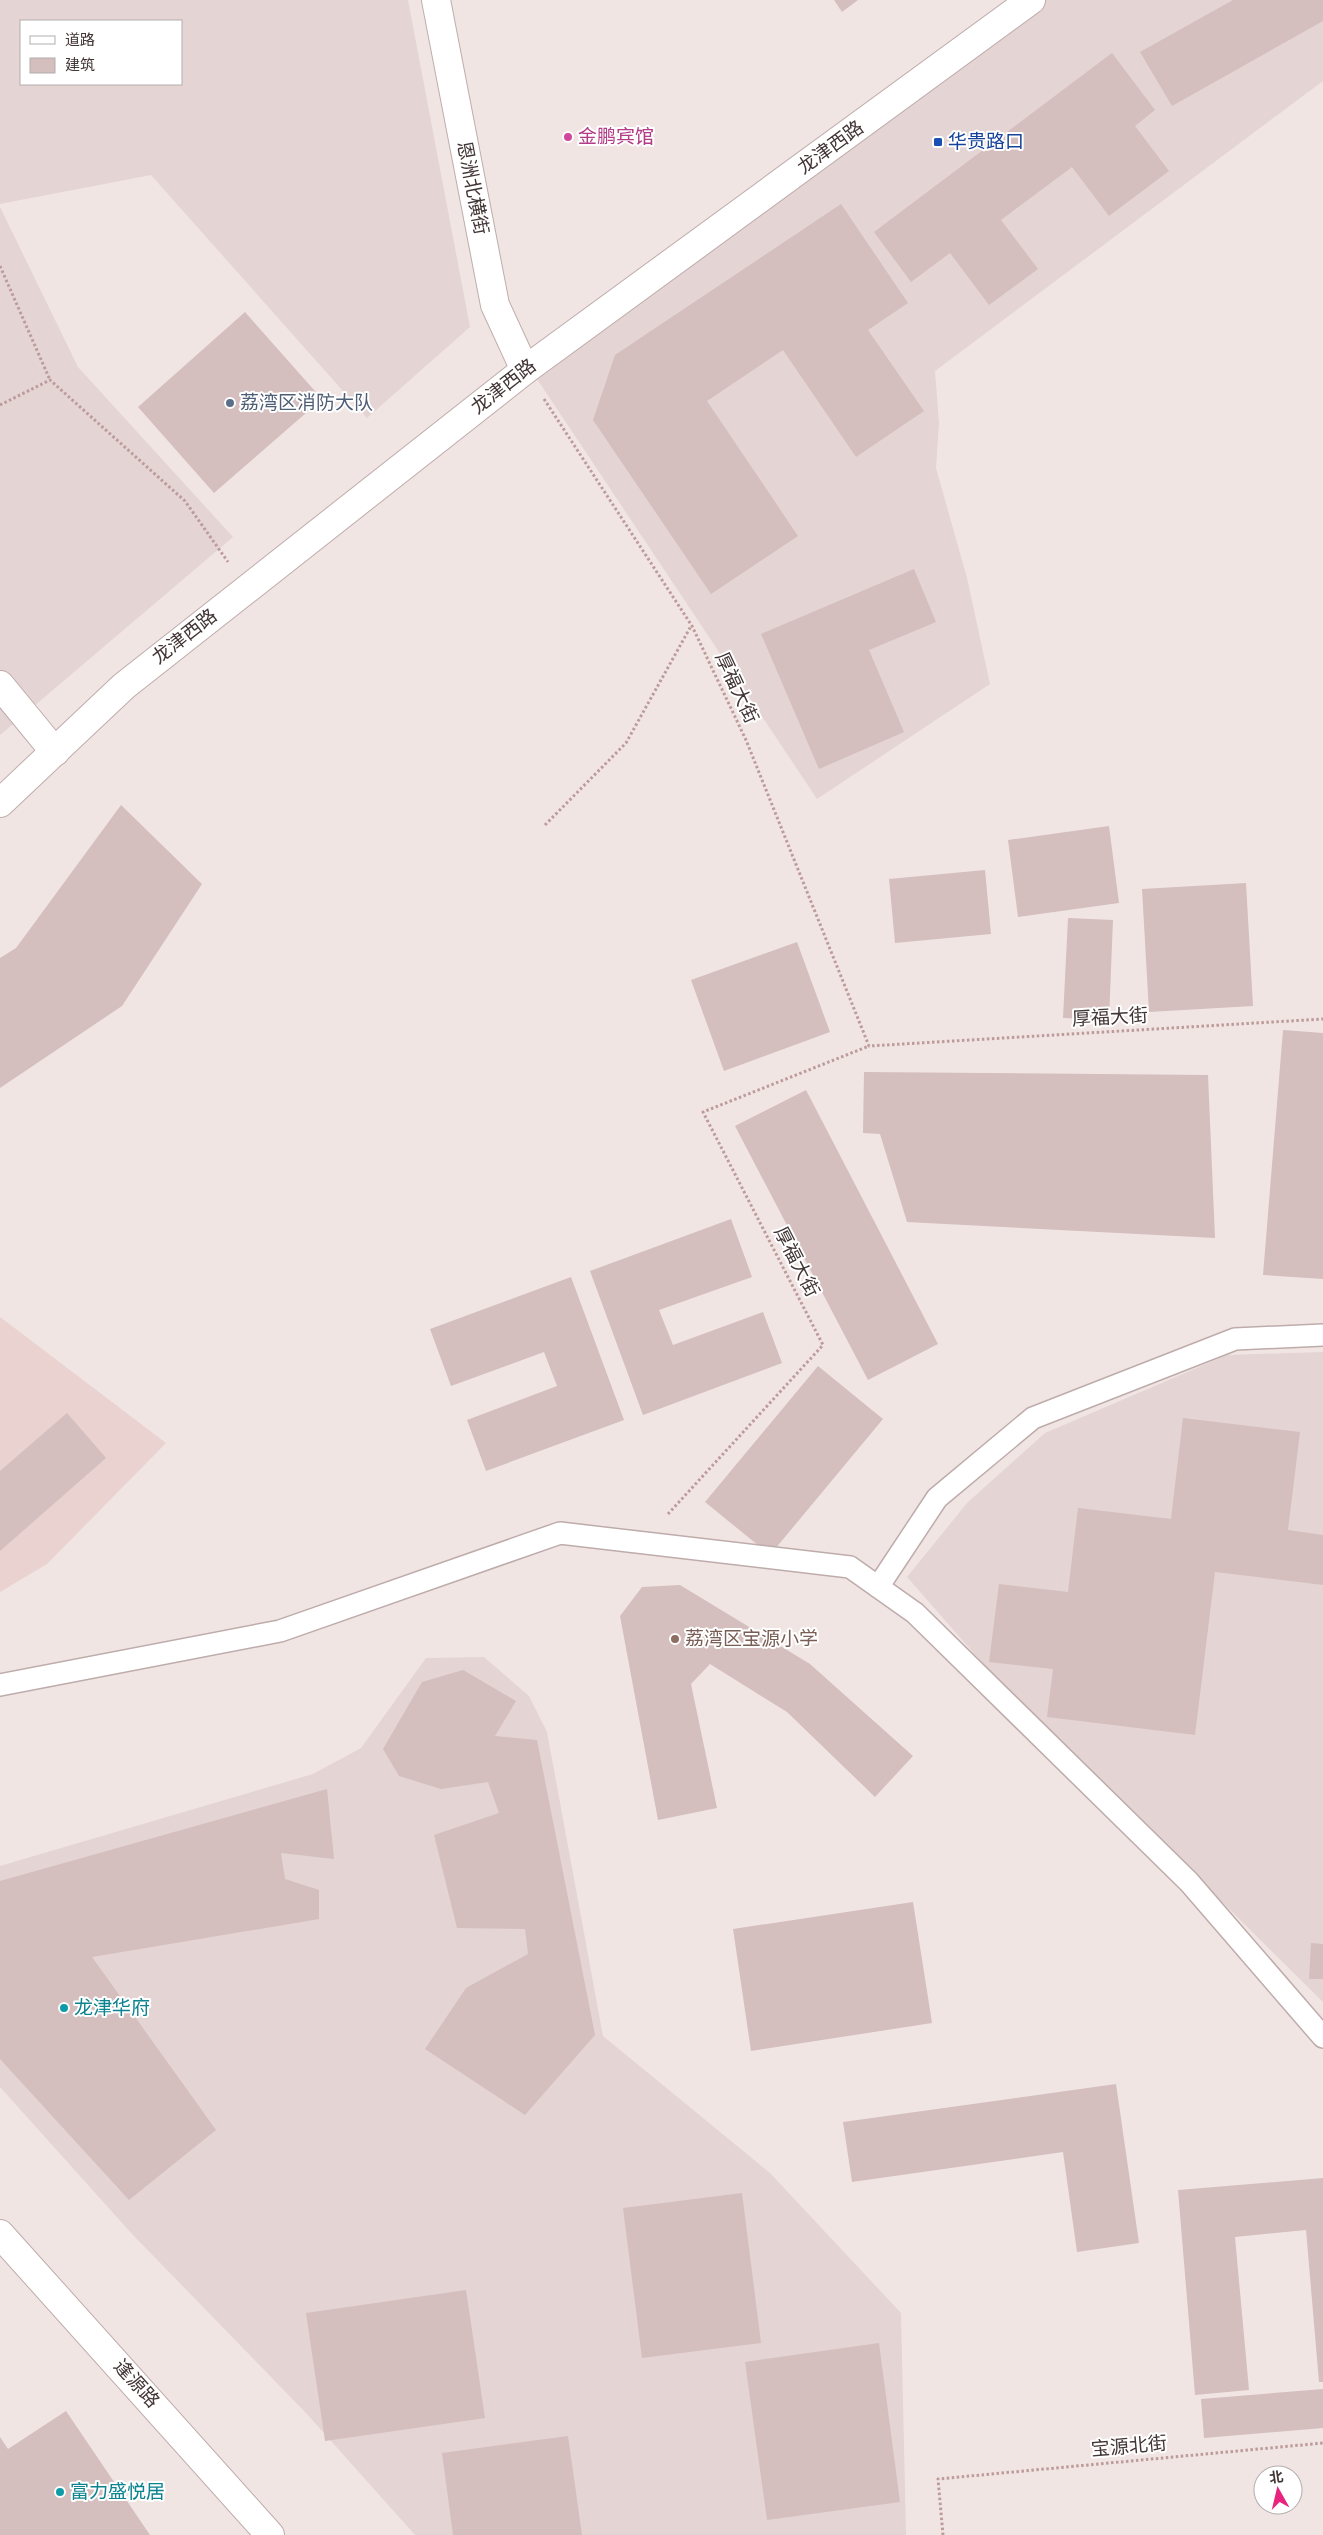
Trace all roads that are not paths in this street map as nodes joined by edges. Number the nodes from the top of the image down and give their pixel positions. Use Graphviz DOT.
graph roads {
  1 [pos="436,0"];
  2 [pos="1031,0"];
  3 [pos="525,370"];
  4 [pos="0,685"];
  5 [pos="55,752"];
  6 [pos="0,803"];
  7 [pos="1323,1335"];
  8 [pos="878,1587"];
  9 [pos="0,1685"];
  10 [pos="1323,2037"];
  11 [pos="0,2234"];
  12 [pos="270,2535"];
  1 -- 3 [label="street, 恩洲北横街"];
  2 -- 3 [label="street, 龙津西路"];
  3 -- 5 [label="street, 龙津西路"];
  4 -- 5 [label="street"];
  5 -- 6 [label="street, 龙津西路"];
  7 -- 8 [label="lane"];
  8 -- 9 [label="lane"];
  8 -- 10 [label="lane"];
  11 -- 12 [label="street, 逢源路"];
}
